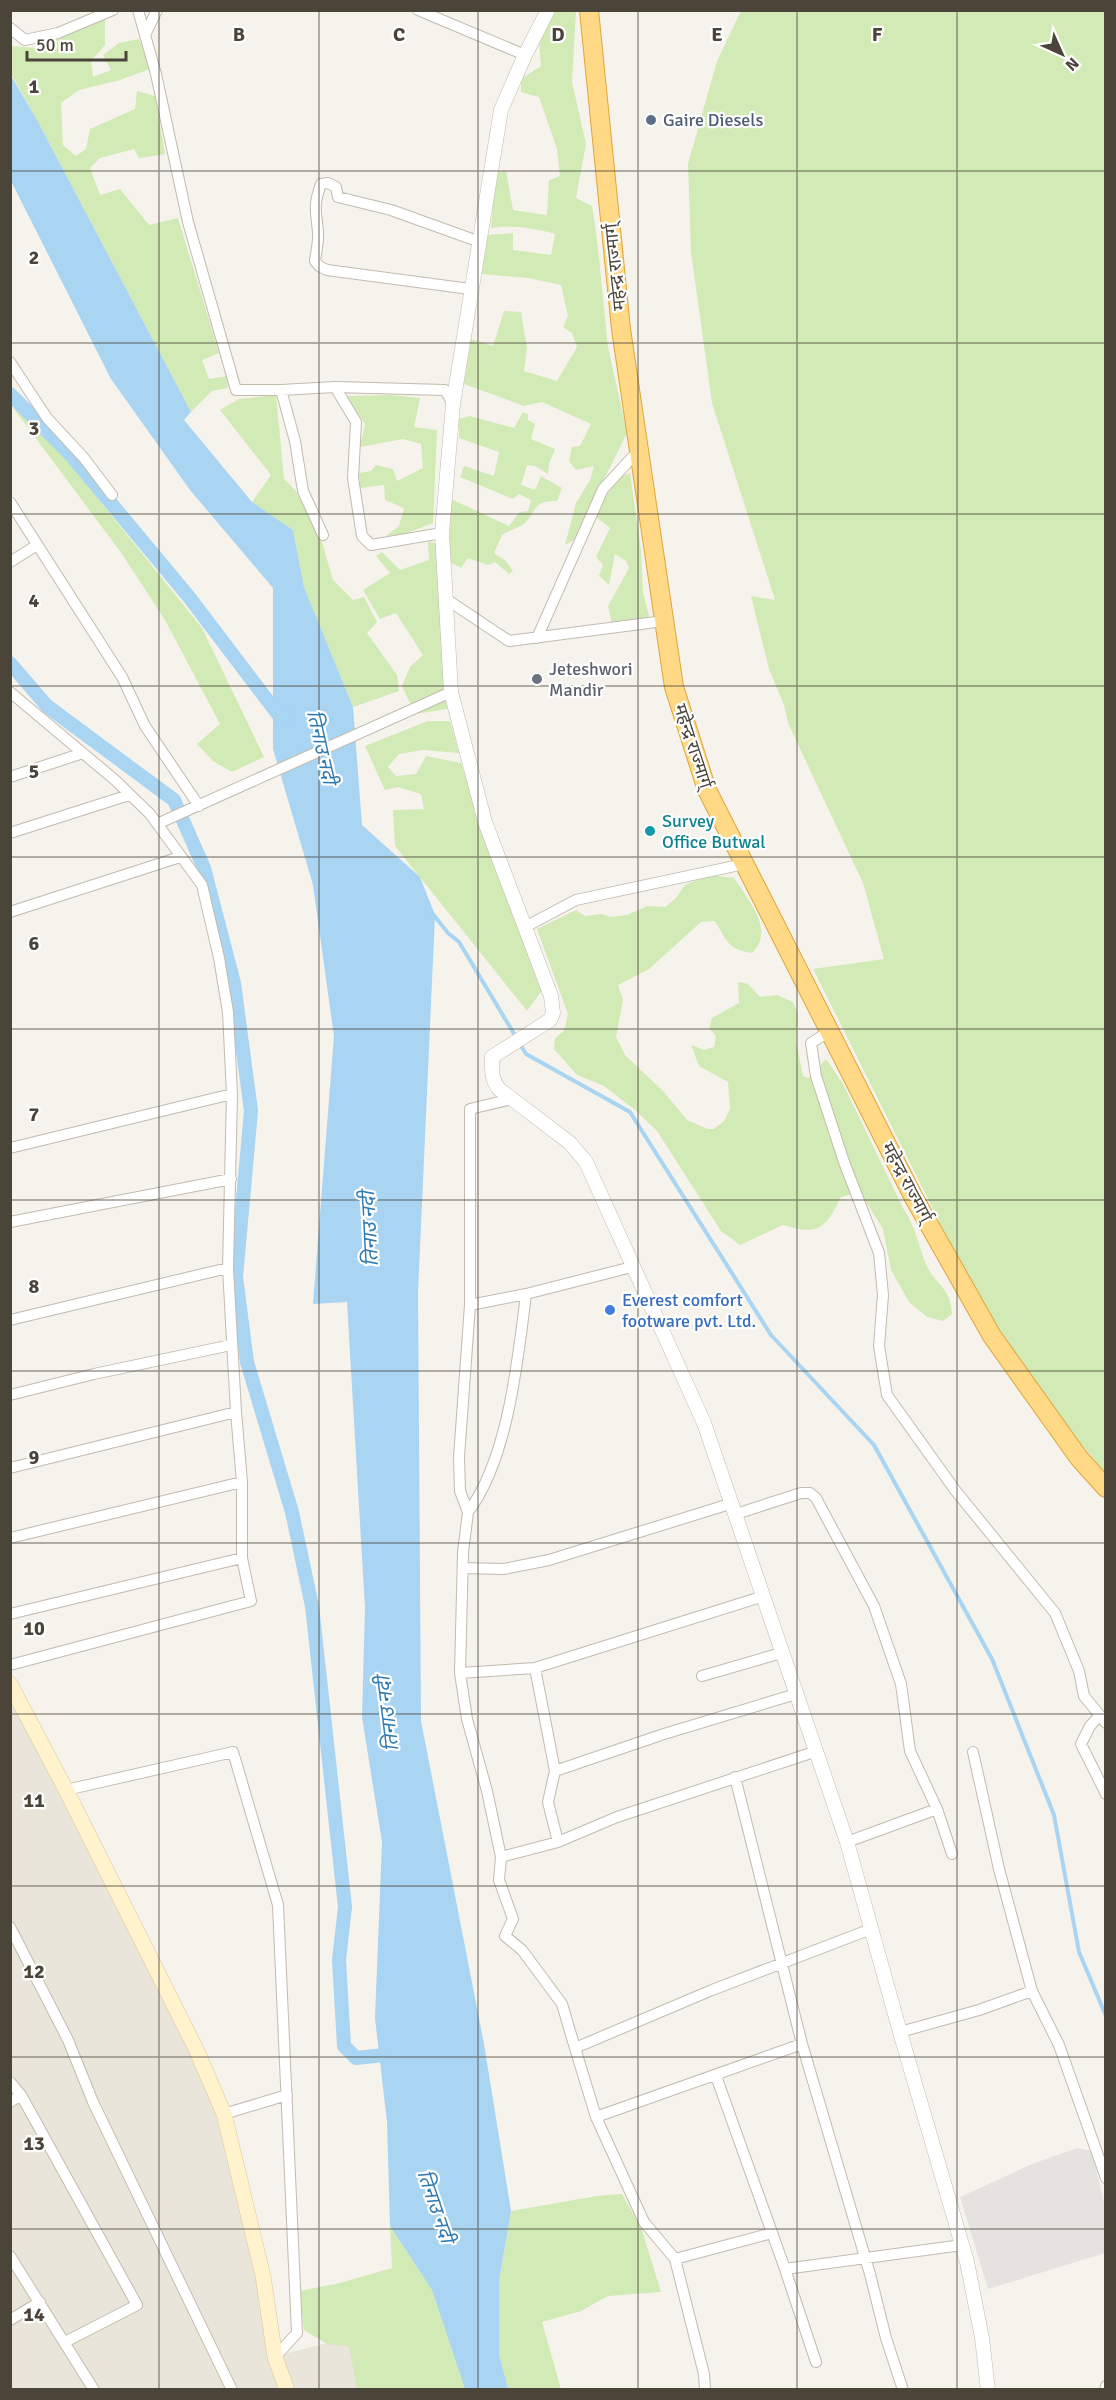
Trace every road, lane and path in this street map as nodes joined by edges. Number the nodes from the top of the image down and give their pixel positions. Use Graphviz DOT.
graph roads {
  1 [pos="113,10"];
  2 [pos="138,10"];
  3 [pos="157,10"];
  4 [pos="418,10"];
  5 [pos="548,10"];
  6 [pos="589,10"];
  7 [pos="10,28"];
  8 [pos="145,35"];
  9 [pos="525,55"];
  10 [pos="480,242"];
  11 [pos="470,289"];
  12 [pos="10,362"];
  13 [pos="335,387"];
  14 [pos="281,390"];
  15 [pos="453,404"];
  16 [pos="639,450"];
  17 [pos="112,495"];
  18 [pos="10,502"];
  19 [pos="442,533"];
  20 [pos="323,535"];
  21 [pos="37,545"];
  22 [pos="10,562"];
  23 [pos="446,598"];
  24 [pos="664,621"];
  25 [pos="537,639"];
  26 [pos="10,692"];
  27 [pos="451,692"];
  28 [pos="83,753"];
  29 [pos="10,777"];
  30 [pos="129,795"];
  31 [pos="199,807"];
  32 [pos="157,824"];
  33 [pos="10,833"];
  34 [pos="180,857"];
  35 [pos="744,864"];
  36 [pos="10,912"];
  37 [pos="525,927"];
  38 [pos="830,1031"];
  39 [pos="232,1094"];
  40 [pos="512,1099"];
  41 [pos="10,1148"];
  42 [pos="231,1179"];
  43 [pos="10,1222"];
  44 [pos="632,1267"];
  45 [pos="228,1268"];
  46 [pos="526,1294"];
  47 [pos="470,1305"];
  48 [pos="10,1320"];
  49 [pos="231,1345"];
  50 [pos="10,1395"];
  51 [pos="236,1412"];
  52 [pos="10,1468"];
  53 [pos="242,1482"];
  54 [pos="1106,1488"];
  55 [pos="734,1508"];
  56 [pos="468,1512"];
  57 [pos="10,1538"];
  58 [pos="242,1558"];
  59 [pos="463,1568"];
  60 [pos="764,1596"];
  61 [pos="10,1614"];
  62 [pos="781,1653"];
  63 [pos="10,1665"];
  64 [pos="535,1668"];
  65 [pos="460,1673"];
  66 [pos="702,1676"];
  67 [pos="10,1684"];
  68 [pos="796,1694"];
  69 [pos="1102,1720"];
  70 [pos="817,1751"];
  71 [pos="973,1752"];
  72 [pos="555,1771"];
  73 [pos="736,1778"];
  74 [pos="66,1790"];
  75 [pos="1106,1794"];
  76 [pos="938,1809"];
  77 [pos="558,1842"];
  78 [pos="847,1842"];
  79 [pos="952,1854"];
  80 [pos="501,1857"];
  81 [pos="10,1927"];
  82 [pos="871,1929"];
  83 [pos="783,1964"];
  84 [pos="1032,1991"];
  85 [pos="900,2032"];
  86 [pos="802,2044"];
  87 [pos="575,2048"];
  88 [pos="716,2076"];
  89 [pos="10,2082"];
  90 [pos="21,2095"];
  91 [pos="287,2095"];
  92 [pos="10,2102"];
  93 [pos="224,2114"];
  94 [pos="596,2117"];
  95 [pos="1106,2178"];
  96 [pos="772,2233"];
  97 [pos="962,2246"];
  98 [pos="10,2256"];
  99 [pos="864,2258"];
  100 [pos="675,2259"];
  101 [pos="785,2269"];
  102 [pos="40,2302"];
  103 [pos="10,2320"];
  104 [pos="65,2342"];
  105 [pos="275,2356"];
  106 [pos="816,2362"];
  107 [pos="94,2390"];
  108 [pos="232,2390"];
  109 [pos="287,2390"];
  110 [pos="705,2390"];
  111 [pos="903,2390"];
  112 [pos="988,2390"];
  1 -- 7 [label="street"];
  2 -- 8 [label="street"];
  3 -- 8 [label="street"];
  4 -- 9 [label="street"];
  5 -- 9 [label="street"];
  6 -- 16 [label="highway, महेन्द्र राज्मार्ग्"];
  8 -- 14 [label="street"];
  9 -- 10 [label="street"];
  10 -- 11 [label="street"];
  10 -- 11 [label="street"];
  11 -- 15 [label="street"];
  12 -- 17 [label="street"];
  13 -- 14 [label="street"];
  13 -- 15 [label="street"];
  13 -- 19 [label="street"];
  14 -- 20 [label="street"];
  15 -- 19 [label="street"];
  16 -- 24 [label="highway, महेन्द्र राज्मार्ग्"];
  16 -- 25 [label="street"];
  18 -- 21 [label="street"];
  19 -- 23 [label="street"];
  21 -- 22 [label="street"];
  21 -- 31 [label="street"];
  23 -- 25 [label="street"];
  23 -- 27 [label="street"];
  24 -- 25 [label="street"];
  24 -- 35 [label="highway, महेन्द्र राज्मार्ग्"];
  26 -- 28 [label="street"];
  27 -- 31 [label="street"];
  27 -- 37 [label="street"];
  28 -- 29 [label="street"];
  28 -- 30 [label="street"];
  30 -- 32 [label="street"];
  30 -- 33 [label="street"];
  31 -- 32 [label="street"];
  32 -- 34 [label="street"];
  34 -- 36 [label="street"];
  34 -- 39 [label="street"];
  35 -- 37 [label="street"];
  35 -- 38 [label="highway, महेन्द्र राज्मार्ग्"];
  37 -- 40 [label="street"];
  38 -- 54 [label="highway, महेन्द्र राज्मार्ग्"];
  38 -- 69 [label="street"];
  39 -- 41 [label="street"];
  39 -- 42 [label="street"];
  40 -- 44 [label="street"];
  40 -- 47 [label="street"];
  42 -- 43 [label="street"];
  42 -- 45 [label="street"];
  44 -- 46 [label="street"];
  44 -- 55 [label="street"];
  45 -- 48 [label="street"];
  45 -- 49 [label="street"];
  46 -- 47 [label="street"];
  46 -- 56 [label="street"];
  47 -- 56 [label="street"];
  49 -- 50 [label="street"];
  49 -- 51 [label="street"];
  51 -- 52 [label="street"];
  51 -- 53 [label="street"];
  53 -- 57 [label="street"];
  53 -- 58 [label="street"];
  55 -- 59 [label="street"];
  55 -- 60 [label="street"];
  55 -- 76 [label="street"];
  56 -- 59 [label="street"];
  58 -- 61 [label="street"];
  58 -- 63 [label="street"];
  59 -- 65 [label="street"];
  60 -- 62 [label="street"];
  60 -- 64 [label="street"];
  62 -- 66 [label="street"];
  62 -- 68 [label="street"];
  64 -- 65 [label="street"];
  64 -- 72 [label="street"];
  65 -- 80 [label="street"];
  67 -- 74 [label="main road"];
  68 -- 70 [label="street"];
  68 -- 72 [label="street"];
  69 -- 75 [label="street"];
  70 -- 73 [label="street"];
  70 -- 78 [label="street"];
  71 -- 84 [label="street"];
  72 -- 77 [label="street"];
  73 -- 77 [label="street"];
  73 -- 83 [label="street"];
  74 -- 91 [label="street"];
  74 -- 93 [label="main road"];
  76 -- 78 [label="street"];
  76 -- 79 [label="street"];
  77 -- 80 [label="street"];
  78 -- 82 [label="street"];
  80 -- 87 [label="street"];
  81 -- 108 [label="street"];
  82 -- 83 [label="street"];
  82 -- 85 [label="street"];
  83 -- 86 [label="street"];
  83 -- 87 [label="street"];
  84 -- 85 [label="street"];
  84 -- 95 [label="street"];
  85 -- 97 [label="street"];
  86 -- 88 [label="street"];
  86 -- 99 [label="street"];
  87 -- 94 [label="street"];
  88 -- 94 [label="street"];
  88 -- 96 [label="street"];
  89 -- 90 [label="street"];
  90 -- 92 [label="street"];
  90 -- 104 [label="street"];
  91 -- 93 [label="street"];
  91 -- 105 [label="street"];
  93 -- 105 [label="main road"];
  94 -- 100 [label="street"];
  96 -- 100 [label="street"];
  96 -- 101 [label="street"];
  97 -- 99 [label="street"];
  97 -- 112 [label="street"];
  98 -- 102 [label="street"];
  99 -- 101 [label="street"];
  99 -- 111 [label="street"];
  100 -- 110 [label="street"];
  101 -- 106 [label="street"];
  102 -- 103 [label="street"];
  102 -- 104 [label="street"];
  104 -- 107 [label="street"];
  105 -- 109 [label="main road"];
}
